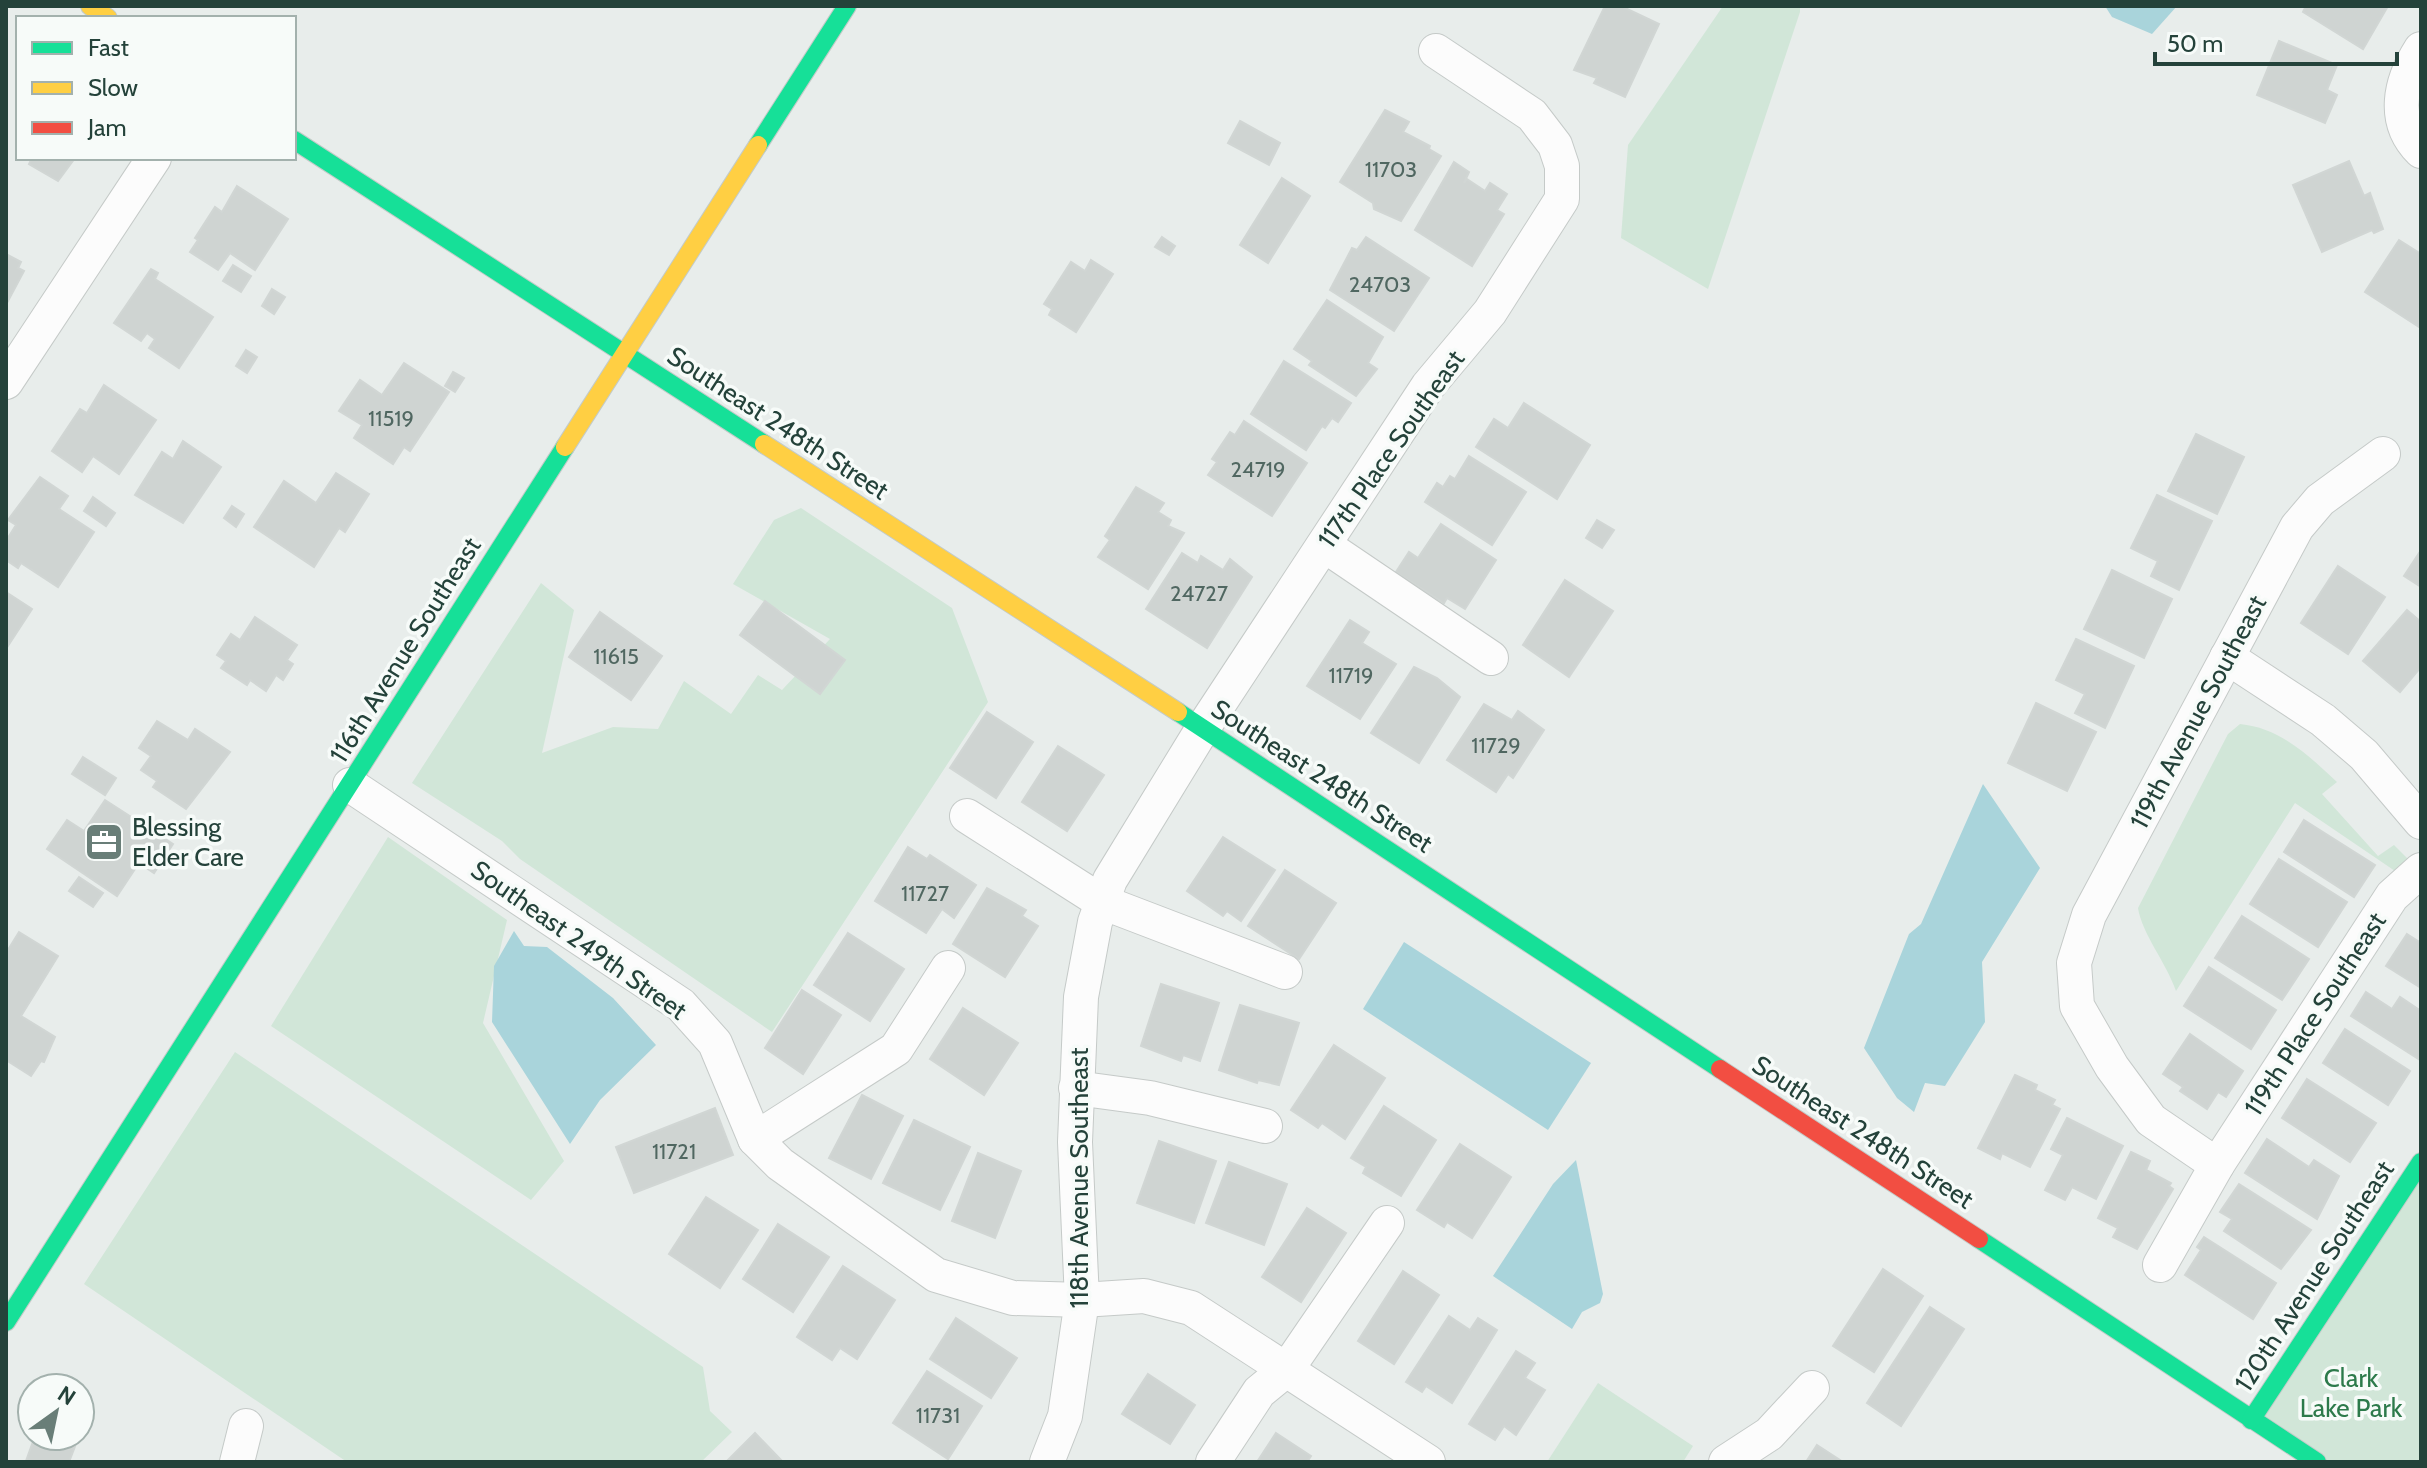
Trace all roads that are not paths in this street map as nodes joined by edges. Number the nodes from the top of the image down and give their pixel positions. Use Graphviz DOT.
graph roads {
  1 [pos="847,6"];
  2 [pos="2421,49"];
  3 [pos="1436,51"];
  4 [pos="296,141"];
  5 [pos="2414,144"];
  6 [pos="153,160"];
  7 [pos="622,354"];
  8 [pos="6,382"];
  9 [pos="2383,454"];
  10 [pos="1324,545"];
  11 [pos="2227,657"];
  12 [pos="1491,658"];
  13 [pos="1203,728"];
  14 [pos="350,785"];
  15 [pos="967,816"];
  16 [pos="2421,822"];
  17 [pos="2421,870"];
  18 [pos="1102,902"];
  19 [pos="948,968"];
  20 [pos="1285,972"];
  21 [pos="1076,1088"];
  22 [pos="1265,1126"];
  23 [pos="755,1139"];
  24 [pos="2421,1162"];
  25 [pos="2217,1165"];
  26 [pos="1387,1223"];
  27 [pos="2160,1265"];
  28 [pos="1082,1300"];
  29 [pos="6,1322"];
  30 [pos="1287,1369"];
  31 [pos="1812,1388"];
  32 [pos="2251,1420"];
  33 [pos="246,1426"];
  34 [pos="237,1462"];
  35 [pos="1047,1462"];
  36 [pos="1213,1462"];
  37 [pos="1428,1462"];
  38 [pos="1726,1462"];
  39 [pos="2317,1462"];
  1 -- 7 [label="street, 116th Avenue Southeast"];
  2 -- 5 [label="street"];
  3 -- 10 [label="street, 117th Place Southeast"];
  4 -- 7 [label="street, Southeast 248th Street"];
  6 -- 8 [label="street"];
  7 -- 13 [label="street, Southeast 248th Street"];
  7 -- 14 [label="street, 116th Avenue Southeast"];
  9 -- 11 [label="street, 119th Avenue Southeast"];
  10 -- 12 [label="street"];
  10 -- 13 [label="street, 117th Place Southeast"];
  11 -- 16 [label="street"];
  11 -- 25 [label="street, 119th Avenue Southeast"];
  13 -- 18 [label="street, 118th Avenue Southeast"];
  13 -- 32 [label="street, Southeast 248th Street"];
  14 -- 23 [label="street, Southeast 249th Street"];
  14 -- 29 [label="street, 116th Avenue Southeast"];
  15 -- 18 [label="street"];
  17 -- 25 [label="street, 119th Place Southeast"];
  18 -- 20 [label="street"];
  18 -- 21 [label="street, 118th Avenue Southeast"];
  19 -- 23 [label="street"];
  21 -- 22 [label="street"];
  21 -- 28 [label="street, 118th Avenue Southeast"];
  23 -- 28 [label="street, Southeast 249th Street"];
  24 -- 32 [label="street, 120th Avenue Southeast"];
  25 -- 27 [label="street, 119th Place Southeast"];
  26 -- 30 [label="street"];
  28 -- 30 [label="street, Southeast 249th Street"];
  28 -- 35 [label="street, 118th Avenue Southeast"];
  30 -- 36 [label="street"];
  30 -- 37 [label="street, Southeast 249th Street"];
  31 -- 38 [label="street"];
  32 -- 39 [label="street, Southeast 248th Street"];
  33 -- 34 [label="street"];
}
